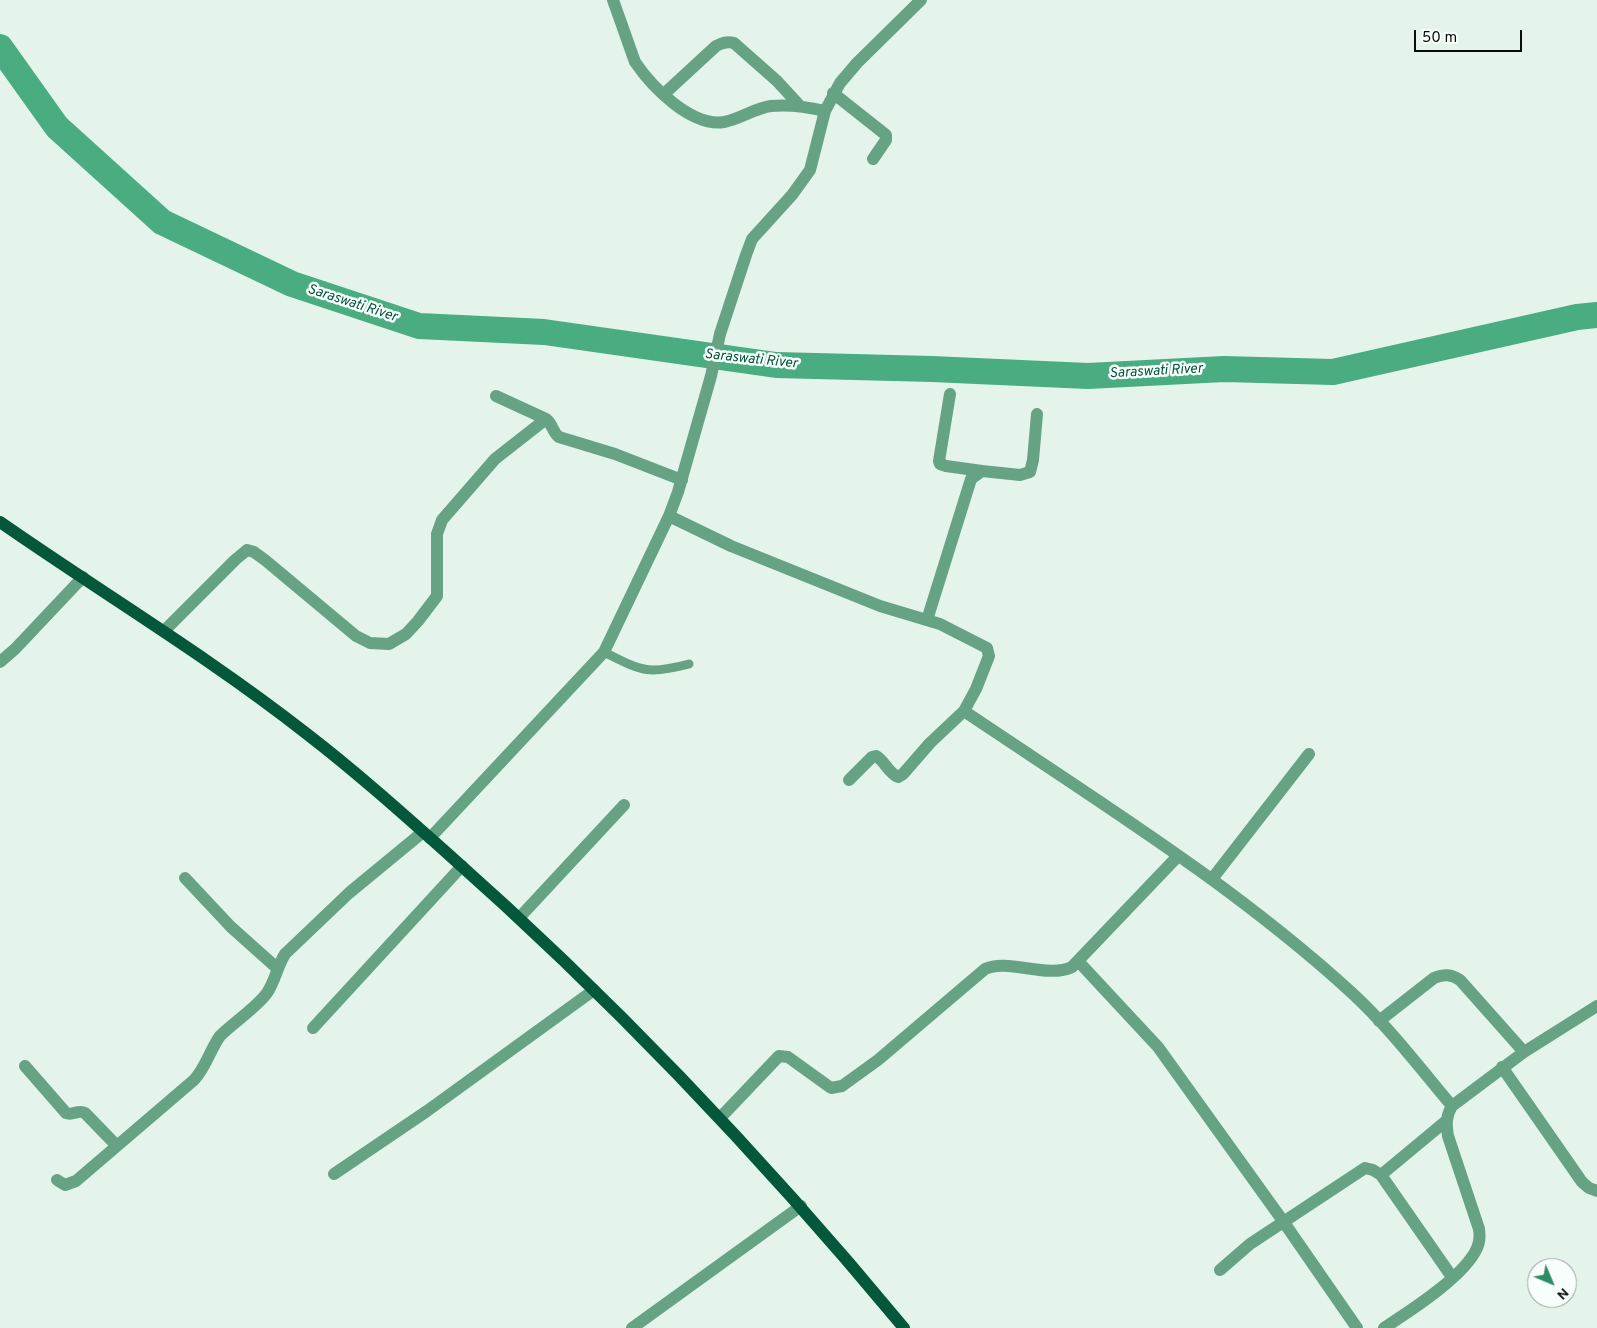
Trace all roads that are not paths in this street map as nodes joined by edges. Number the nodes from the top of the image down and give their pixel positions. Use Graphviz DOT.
graph roads {
  1 [pos="612,0"];
  2 [pos="921,0"];
  3 [pos="834,93"];
  4 [pos="664,94"];
  5 [pos="800,106"];
  6 [pos="825,110"];
  7 [pos="873,159"];
  8 [pos="950,394"];
  9 [pos="496,396"];
  10 [pos="1037,414"];
  11 [pos="546,419"];
  12 [pos="982,472"];
  13 [pos="682,480"];
  14 [pos="669,516"];
  15 [pos="0,522"];
  16 [pos="83,577"];
  17 [pos="927,620"];
  18 [pos="164,631"];
  19 [pos="604,652"];
  20 [pos="0,662"];
  21 [pos="689,664"];
  22 [pos="964,711"];
  23 [pos="1309,754"];
  24 [pos="849,780"];
  25 [pos="624,805"];
  26 [pos="426,835"];
  27 [pos="1178,856"];
  28 [pos="462,866"];
  29 [pos="184,878"];
  30 [pos="1212,880"];
  31 [pos="519,918"];
  32 [pos="1078,961"];
  33 [pos="278,969"];
  34 [pos="594,990"];
  35 [pos="1597,1006"];
  36 [pos="1379,1022"];
  37 [pos="313,1028"];
  38 [pos="1524,1052"];
  39 [pos="25,1066"];
  40 [pos="1502,1067"];
  41 [pos="1452,1106"];
  42 [pos="720,1118"];
  43 [pos="1446,1121"];
  44 [pos="117,1146"];
  45 [pos="334,1174"];
  46 [pos="1381,1175"];
  47 [pos="57,1180"];
  48 [pos="1597,1191"];
  49 [pos="801,1206"];
  50 [pos="1283,1220"];
  51 [pos="1220,1270"];
  52 [pos="1452,1277"];
  53 [pos="632,1328"];
  54 [pos="904,1328"];
  55 [pos="1356,1328"];
  56 [pos="1384,1328"];
  1 -- 4 [label="street"];
  2 -- 3 [label="street"];
  3 -- 6 [label="street"];
  3 -- 7 [label="street"];
  4 -- 5 [label="street"];
  4 -- 5 [label="street"];
  5 -- 6 [label="street"];
  6 -- 13 [label="street"];
  8 -- 12 [label="street"];
  9 -- 11 [label="street"];
  10 -- 12 [label="street"];
  11 -- 13 [label="street"];
  11 -- 18 [label="street"];
  12 -- 17 [label="street"];
  13 -- 14 [label="street"];
  14 -- 17 [label="street"];
  14 -- 19 [label="street"];
  15 -- 16 [label="main road"];
  16 -- 18 [label="main road"];
  16 -- 20 [label="street"];
  17 -- 22 [label="street"];
  18 -- 26 [label="main road"];
  19 -- 21 [label="lane"];
  19 -- 26 [label="street"];
  22 -- 24 [label="street"];
  22 -- 27 [label="street"];
  23 -- 30 [label="street"];
  25 -- 31 [label="street"];
  26 -- 28 [label="main road"];
  26 -- 33 [label="street"];
  27 -- 30 [label="street"];
  27 -- 32 [label="street"];
  28 -- 31 [label="main road"];
  28 -- 37 [label="street"];
  29 -- 33 [label="street"];
  30 -- 36 [label="street"];
  31 -- 34 [label="main road"];
  32 -- 42 [label="street"];
  32 -- 50 [label="street"];
  33 -- 44 [label="street"];
  34 -- 42 [label="main road"];
  34 -- 45 [label="street"];
  35 -- 38 [label="street"];
  36 -- 38 [label="street"];
  36 -- 41 [label="street"];
  38 -- 40 [label="street"];
  39 -- 44 [label="street"];
  40 -- 41 [label="street"];
  40 -- 48 [label="street"];
  41 -- 43 [label="street"];
  42 -- 49 [label="main road"];
  43 -- 46 [label="street"];
  43 -- 52 [label="street"];
  44 -- 47 [label="street"];
  46 -- 50 [label="street"];
  46 -- 52 [label="street"];
  49 -- 53 [label="street"];
  49 -- 54 [label="main road"];
  50 -- 51 [label="street"];
  50 -- 55 [label="street"];
  52 -- 56 [label="street"];
}
